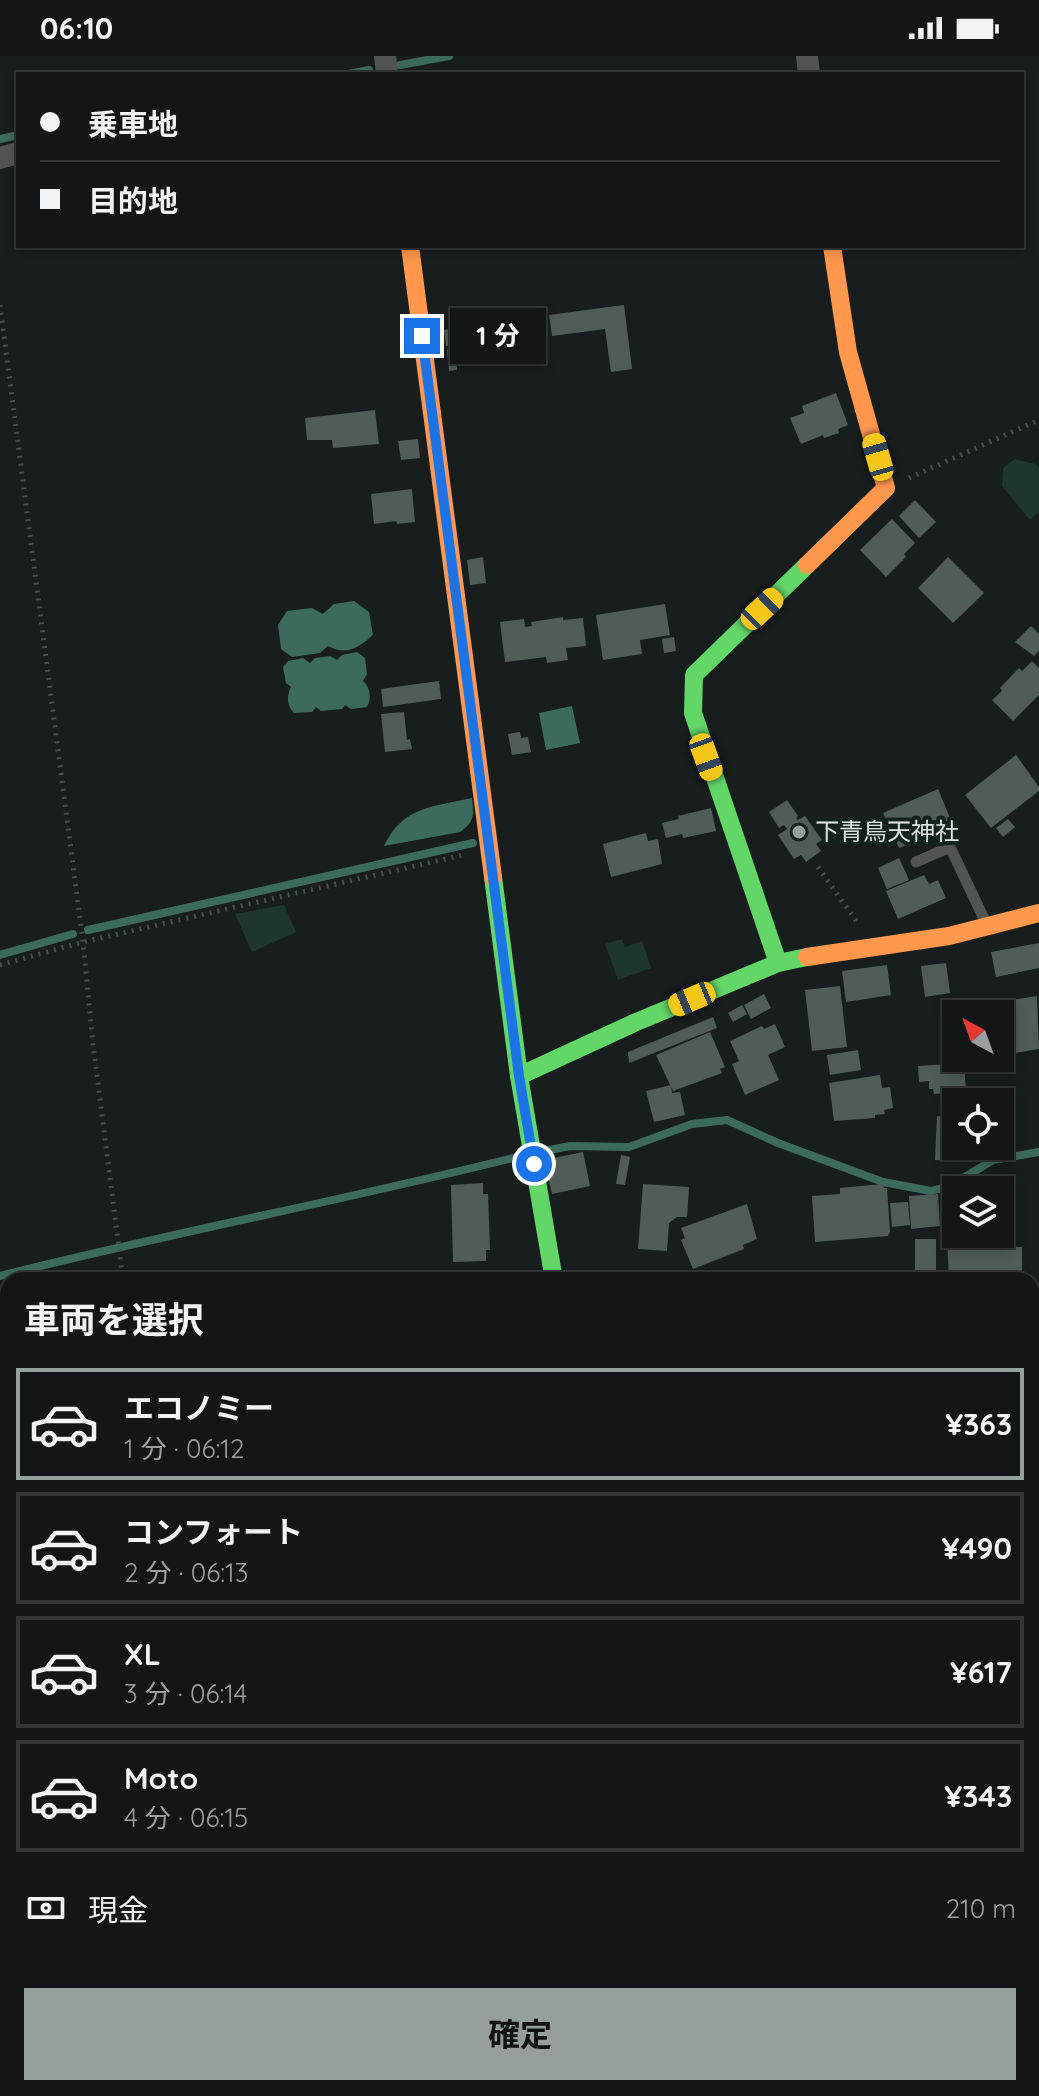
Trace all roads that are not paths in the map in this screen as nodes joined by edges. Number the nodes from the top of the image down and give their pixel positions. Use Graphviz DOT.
graph roads {
  1 [pos="410,248"];
  2 [pos="832,248"];
  3 [pos="916,862"];
  4 [pos="1039,913"];
  5 [pos="988,928"];
  6 [pos="778,963"];
  7 [pos="519,1076"];
  8 [pos="553,1272"];
  1 -- 7 [label="street"];
  2 -- 6 [label="street"];
  3 -- 5 [label="lane"];
  4 -- 5 [label="street"];
  5 -- 6 [label="street"];
  6 -- 7 [label="street"];
  7 -- 8 [label="street"];
}
